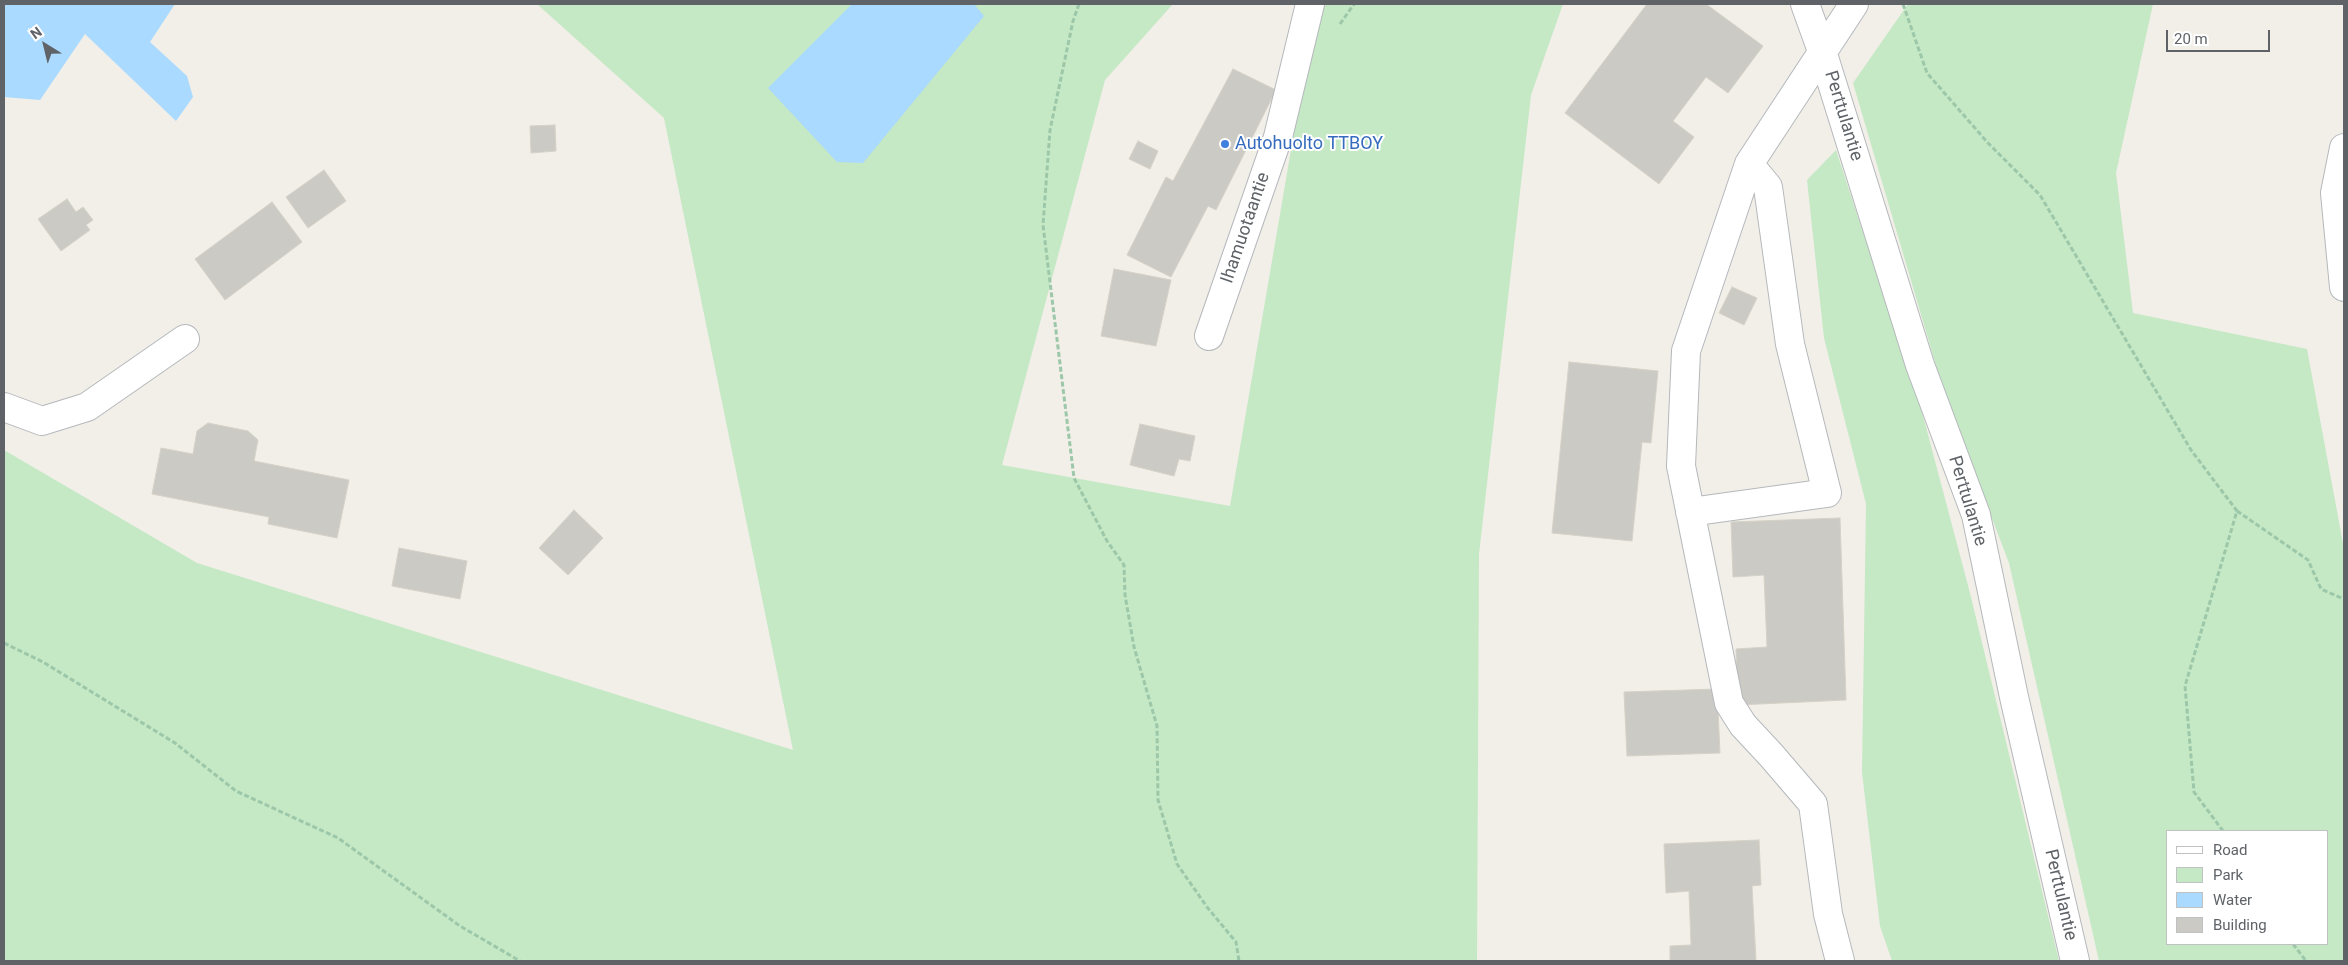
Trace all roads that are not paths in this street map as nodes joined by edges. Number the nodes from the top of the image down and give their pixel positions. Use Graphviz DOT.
graph roads {
  1 [pos="1310,4"];
  2 [pos="1805,4"];
  3 [pos="1854,4"];
  4 [pos="1822,51"];
  5 [pos="2344,148"];
  6 [pos="1749,164"];
  7 [pos="2344,286"];
  8 [pos="1209,336"];
  9 [pos="185,339"];
  10 [pos="4,407"];
  11 [pos="1690,512"];
  12 [pos="1840,961"];
  13 [pos="2075,961"];
  1 -- 8 [label="street, Ihamuotaantie"];
  2 -- 4 [label="street, Perttulantie"];
  3 -- 4 [label="street"];
  4 -- 6 [label="street"];
  4 -- 13 [label="street, Perttulantie"];
  5 -- 7 [label="street"];
  6 -- 11 [label="street"];
  6 -- 11 [label="street"];
  9 -- 10 [label="street"];
  11 -- 12 [label="street"];
}
